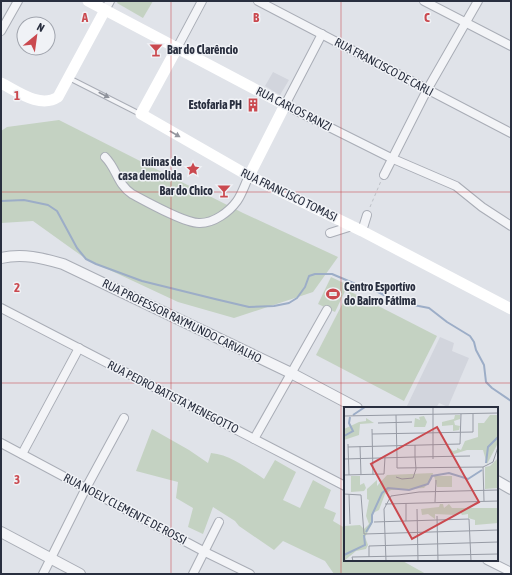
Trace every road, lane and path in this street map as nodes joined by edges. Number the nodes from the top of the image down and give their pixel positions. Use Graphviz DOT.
graph roads {
  1 [pos="18,1"];
  2 [pos="88,1"];
  3 [pos="202,1"];
  4 [pos="258,1"];
  5 [pos="424,1"];
  6 [pos="478,1"];
  7 [pos="108,6"];
  8 [pos="466,23"];
  9 [pos="1,31"];
  10 [pos="322,34"];
  11 [pos="511,46"];
  12 [pos="177,48"];
  13 [pos="69,77"];
  14 [pos="1,83"];
  15 [pos="428,90"];
  16 [pos="285,105"];
  17 [pos="141,114"];
  18 [pos="511,133"];
  19 [pos="105,157"];
  20 [pos="391,158"];
  21 [pos="384,175"];
  22 [pos="249,176"];
  23 [pos="367,215"];
  24 [pos="352,226"];
  25 [pos="511,226"];
  26 [pos="362,231"];
  27 [pos="330,233"];
  28 [pos="1,258"];
  29 [pos="1,308"];
  30 [pos="511,309"];
  31 [pos="327,310"];
  32 [pos="79,348"];
  33 [pos="291,374"];
  34 [pos="355,407"];
  35 [pos="124,418"];
  36 [pos="254,439"];
  37 [pos="1,443"];
  38 [pos="22,454"];
  39 [pos="498,482"];
  40 [pos="344,485"];
  41 [pos="86,488"];
  42 [pos="511,489"];
  43 [pos="219,522"];
  44 [pos="1,532"];
  45 [pos="205,552"];
  46 [pos="51,559"];
  47 [pos="489,561"];
  48 [pos="511,572"];
  49 [pos="43,574"];
  50 [pos="80,574"];
  51 [pos="193,574"];
  52 [pos="250,574"];
  1 -- 9 [label="street"];
  2 -- 7 [label="main road, RUA CARLOS RANZI"];
  3 -- 12 [label="street"];
  4 -- 10 [label="street, RUA FRANCISCO DE CARLI"];
  5 -- 8 [label="street"];
  6 -- 8 [label="street"];
  7 -- 12 [label="main road, RUA CARLOS RANZI"];
  7 -- 13 [label="main road"];
  8 -- 11 [label="street"];
  8 -- 15 [label="street"];
  10 -- 15 [label="street, RUA FRANCISCO DE CARLI"];
  10 -- 16 [label="street"];
  12 -- 16 [label="main road, RUA CARLOS RANZI"];
  12 -- 17 [label="main road"];
  13 -- 14 [label="main road"];
  13 -- 17 [label="lane, RUA FRANCISCO TOMASI, one-way"];
  15 -- 18 [label="street, RUA FRANCISCO DE CARLI"];
  15 -- 20 [label="street"];
  16 -- 20 [label="street, RUA CARLOS RANZI"];
  16 -- 22 [label="main road"];
  17 -- 22 [label="main road, RUA FRANCISCO TOMASI, one-way"];
  19 -- 22 [label="street"];
  20 -- 21 [label="street"];
  20 -- 25 [label="street, RUA CARLOS RANZI"];
  21 -- 23 [label="path"];
  22 -- 24 [label="main road, RUA FRANCISCO TOMASI"];
  23 -- 26 [label="street"];
  24 -- 26 [label="main road, RUA FRANCISCO TOMASI"];
  24 -- 27 [label="street"];
  26 -- 30 [label="main road, RUA FRANCISCO TOMASI"];
  28 -- 33 [label="street, RUA PROFESSOR RAYMUNDO CARVALHO"];
  29 -- 32 [label="street, RUA PEDRO BATISTA MENEGOTTO"];
  31 -- 33 [label="street"];
  32 -- 36 [label="street, RUA PEDRO BATISTA MENEGOTTO"];
  32 -- 38 [label="street"];
  33 -- 34 [label="street, RUA PROFESSOR RAYMUNDO CARVALHO"];
  33 -- 36 [label="street"];
  35 -- 41 [label="street"];
  36 -- 40 [label="street, RUA PEDRO BATISTA MENEGOTTO"];
  37 -- 38 [label="street, RUA NOELY CLEMENTE DE ROSSI"];
  38 -- 41 [label="street, RUA NOELY CLEMENTE DE ROSSI"];
  39 -- 42 [label="street"];
  41 -- 45 [label="street, RUA NOELY CLEMENTE DE ROSSI"];
  41 -- 46 [label="street"];
  43 -- 45 [label="street"];
  44 -- 46 [label="street"];
  45 -- 51 [label="street"];
  45 -- 52 [label="street, RUA NOELY CLEMENTE DE ROSSI"];
  46 -- 49 [label="street"];
  46 -- 50 [label="street"];
  47 -- 48 [label="street"];
}
